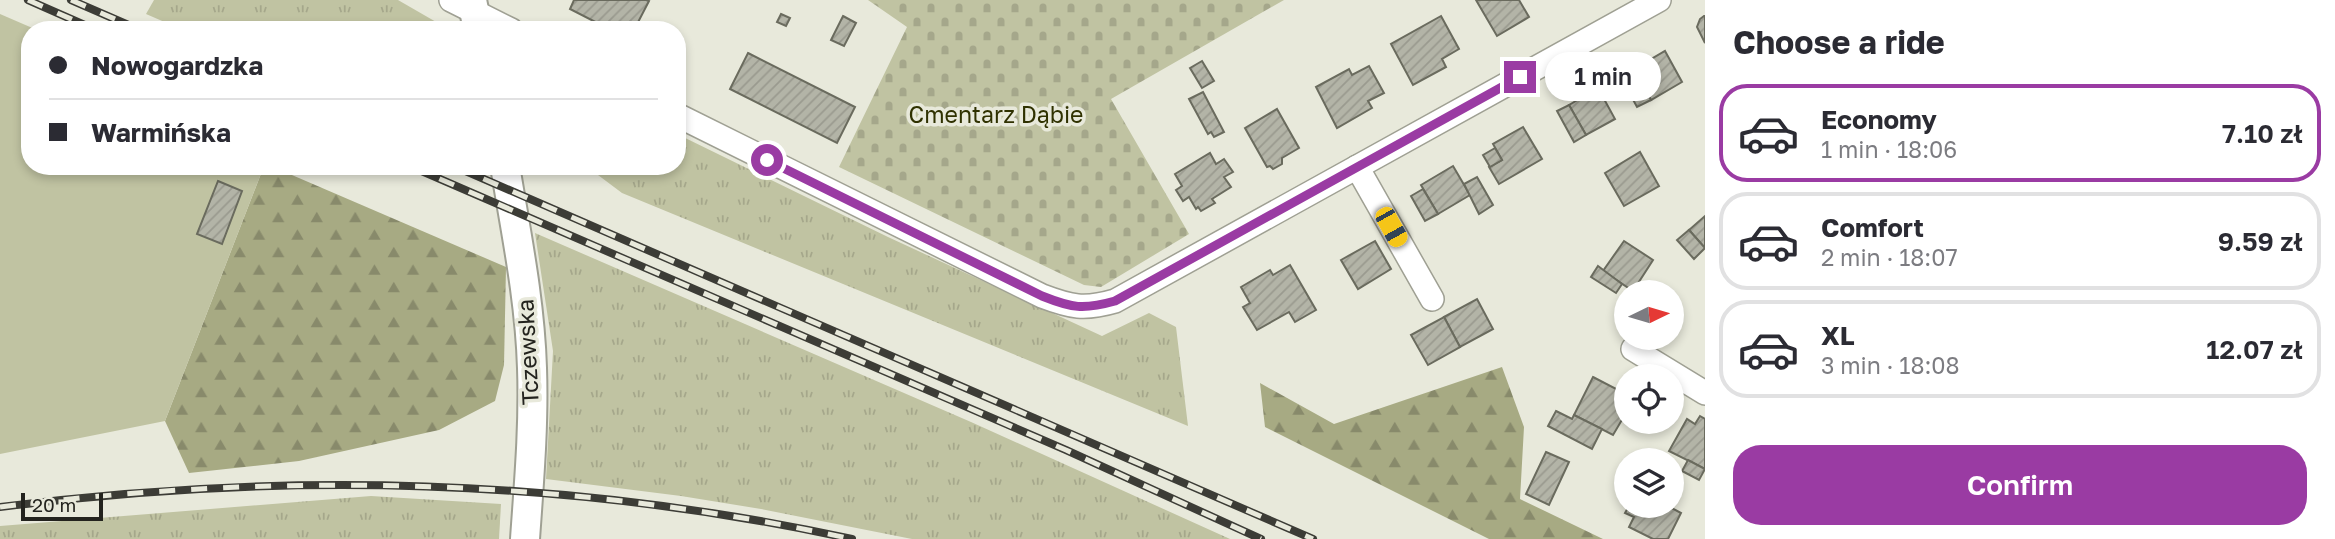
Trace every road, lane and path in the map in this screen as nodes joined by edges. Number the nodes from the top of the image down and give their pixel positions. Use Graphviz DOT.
graph roads {
  1 [pos="1659,0"];
  2 [pos="469,10"];
  3 [pos="492,21"];
  4 [pos="686,119"];
  5 [pos="1357,167"];
  6 [pos="506,175"];
  7 [pos="1432,299"];
  8 [pos="1635,350"];
  9 [pos="1705,393"];
  10 [pos="525,539"];
  1 -- 5 [label="street"];
  2 -- 3 [label="street"];
  4 -- 5 [label="street"];
  5 -- 7 [label="street"];
  6 -- 10 [label="street, Tczewska"];
  8 -- 9 [label="street"];
}
